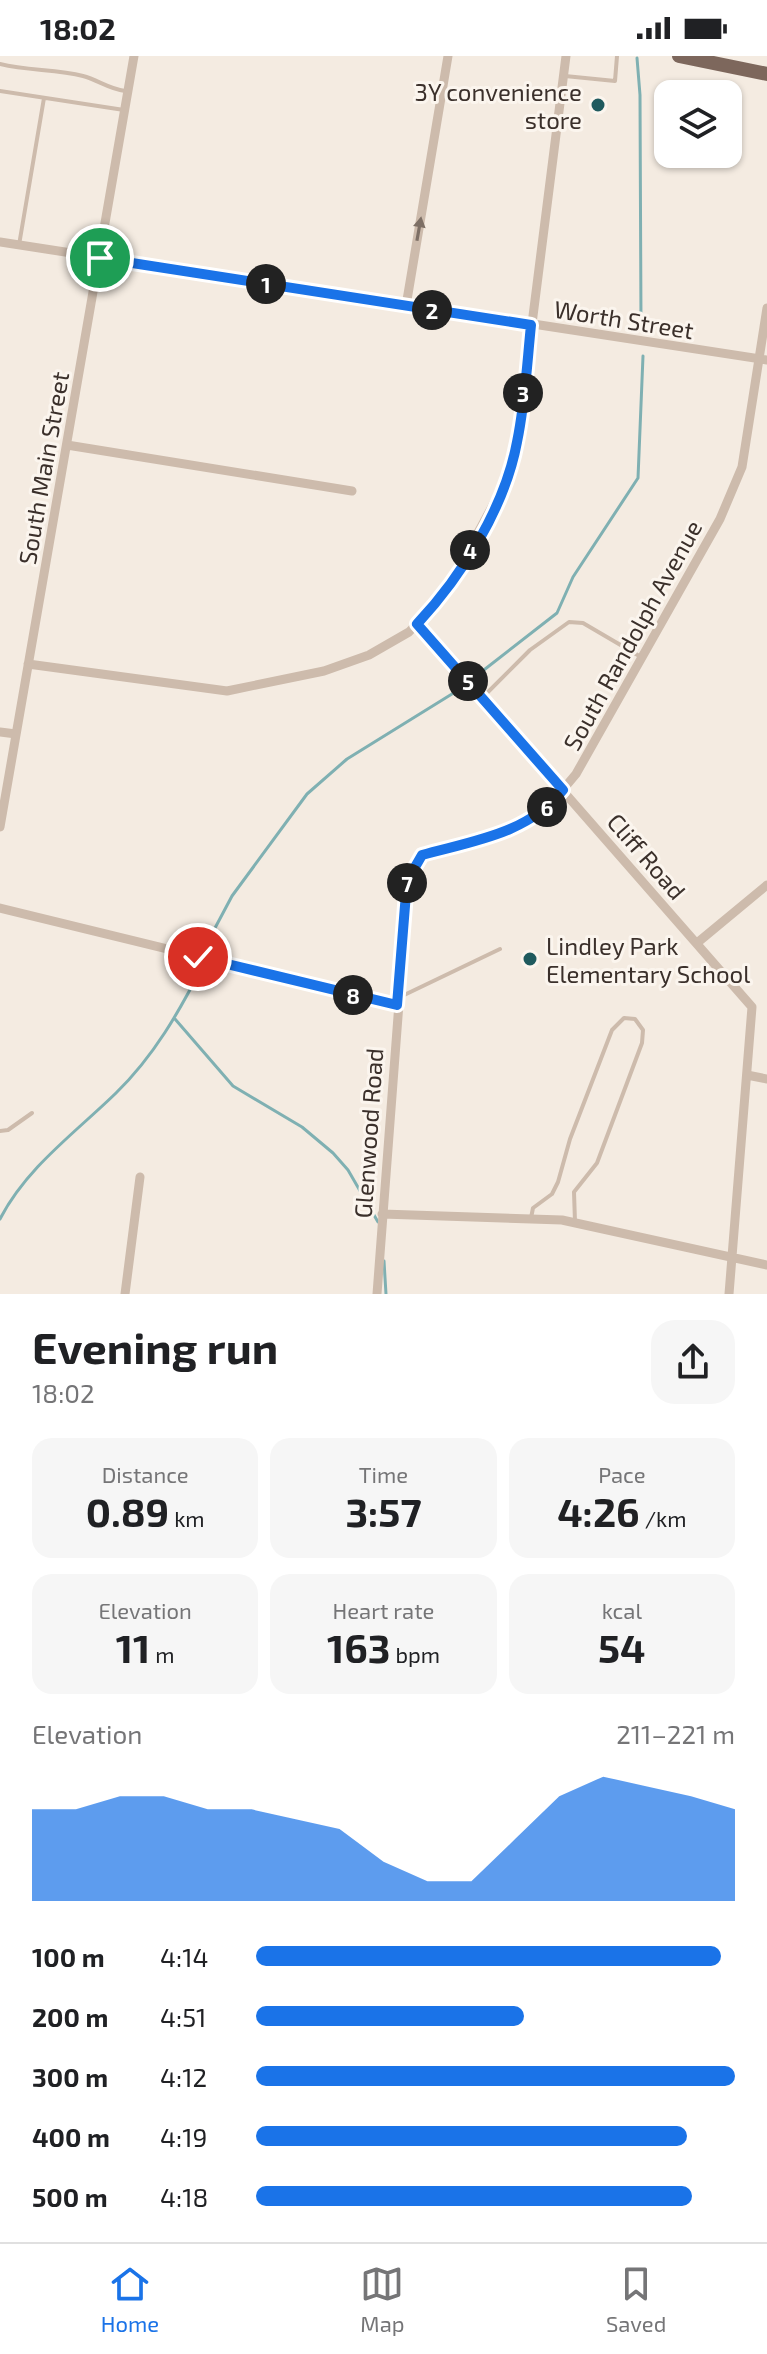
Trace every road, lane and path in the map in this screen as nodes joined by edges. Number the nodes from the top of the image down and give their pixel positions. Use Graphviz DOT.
graph roads {
  1 [pos="134,56"];
  2 [pos="448,56"];
  3 [pos="566,56"];
  4 [pos="617,56"];
  5 [pos="679,56"];
  6 [pos="0,64"];
  7 [pos="767,74"];
  8 [pos="563,76"];
  9 [pos="0,91"];
  10 [pos="128,92"];
  11 [pos="44,98"];
  12 [pos="124,110"];
  13 [pos="0,242"];
  14 [pos="19,245"];
  15 [pos="100,258"];
  16 [pos="406,306"];
  17 [pos="767,308"];
  18 [pos="531,325"];
  19 [pos="763,360"];
  20 [pos="67,445"];
  21 [pos="352,491"];
  22 [pos="417,624"];
  23 [pos="642,658"];
  24 [pos="28,664"];
  25 [pos="482,698"];
  26 [pos="0,732"];
  27 [pos="16,734"];
  28 [pos="563,790"];
  29 [pos="0,827"];
  30 [pos="439,850"];
  31 [pos="767,885"];
  32 [pos="0,908"];
  33 [pos="697,943"];
  34 [pos="500,949"];
  35 [pos="397,1001"];
  36 [pos="747,1075"];
  37 [pos="767,1079"];
  38 [pos="32,1113"];
  39 [pos="0,1131"];
  40 [pos="140,1177"];
  41 [pos="382,1214"];
  42 [pos="531,1218"];
  43 [pos="575,1222"];
  44 [pos="732,1256"];
  45 [pos="767,1265"];
  46 [pos="125,1294"];
  47 [pos="377,1294"];
  48 [pos="729,1294"];
  1 -- 10 [label="street, South Main Street"];
  16 -- 2 [label="street, one-way"];
  3 -- 8 [label="street"];
  4 -- 8 [label="lane"];
  5 -- 7 [label="main road"];
  6 -- 10 [label="lane"];
  8 -- 18 [label="street"];
  9 -- 11 [label="lane"];
  10 -- 12 [label="street, South Main Street"];
  11 -- 12 [label="lane"];
  11 -- 14 [label="lane"];
  12 -- 15 [label="street, South Main Street"];
  13 -- 14 [label="street, Worth Street"];
  14 -- 15 [label="street, Worth Street"];
  15 -- 16 [label="street, Worth Street"];
  15 -- 20 [label="street, South Main Street"];
  16 -- 18 [label="street, Worth Street"];
  17 -- 19 [label="street, South Randolph Avenue"];
  18 -- 19 [label="street, Worth Street"];
  18 -- 22 [label="street"];
  19 -- 23 [label="street, South Randolph Avenue"];
  20 -- 21 [label="street"];
  20 -- 24 [label="street, South Main Street"];
  22 -- 24 [label="street"];
  22 -- 25 [label="street, Cliff Road"];
  23 -- 25 [label="lane"];
  23 -- 28 [label="street, South Randolph Avenue"];
  24 -- 27 [label="street, South Main Street"];
  25 -- 28 [label="street, Cliff Road"];
  26 -- 27 [label="street"];
  27 -- 29 [label="street, South Main Street"];
  28 -- 30 [label="street, South Randolph Avenue"];
  28 -- 33 [label="street, Cliff Road"];
  30 -- 35 [label="street, Glenwood Road"];
  31 -- 33 [label="street"];
  32 -- 35 [label="street"];
  33 -- 36 [label="street, Cliff Road"];
  34 -- 35 [label="lane"];
  35 -- 41 [label="street, Glenwood Road"];
  36 -- 37 [label="street"];
  36 -- 44 [label="street, Cliff Road"];
  38 -- 39 [label="lane"];
  40 -- 46 [label="street"];
  41 -- 42 [label="street"];
  41 -- 47 [label="street, Glenwood Road"];
  42 -- 43 [label="street"];
  42 -- 43 [label="lane"];
  43 -- 44 [label="street"];
  44 -- 45 [label="street"];
  44 -- 48 [label="street, Cliff Road"];
}
